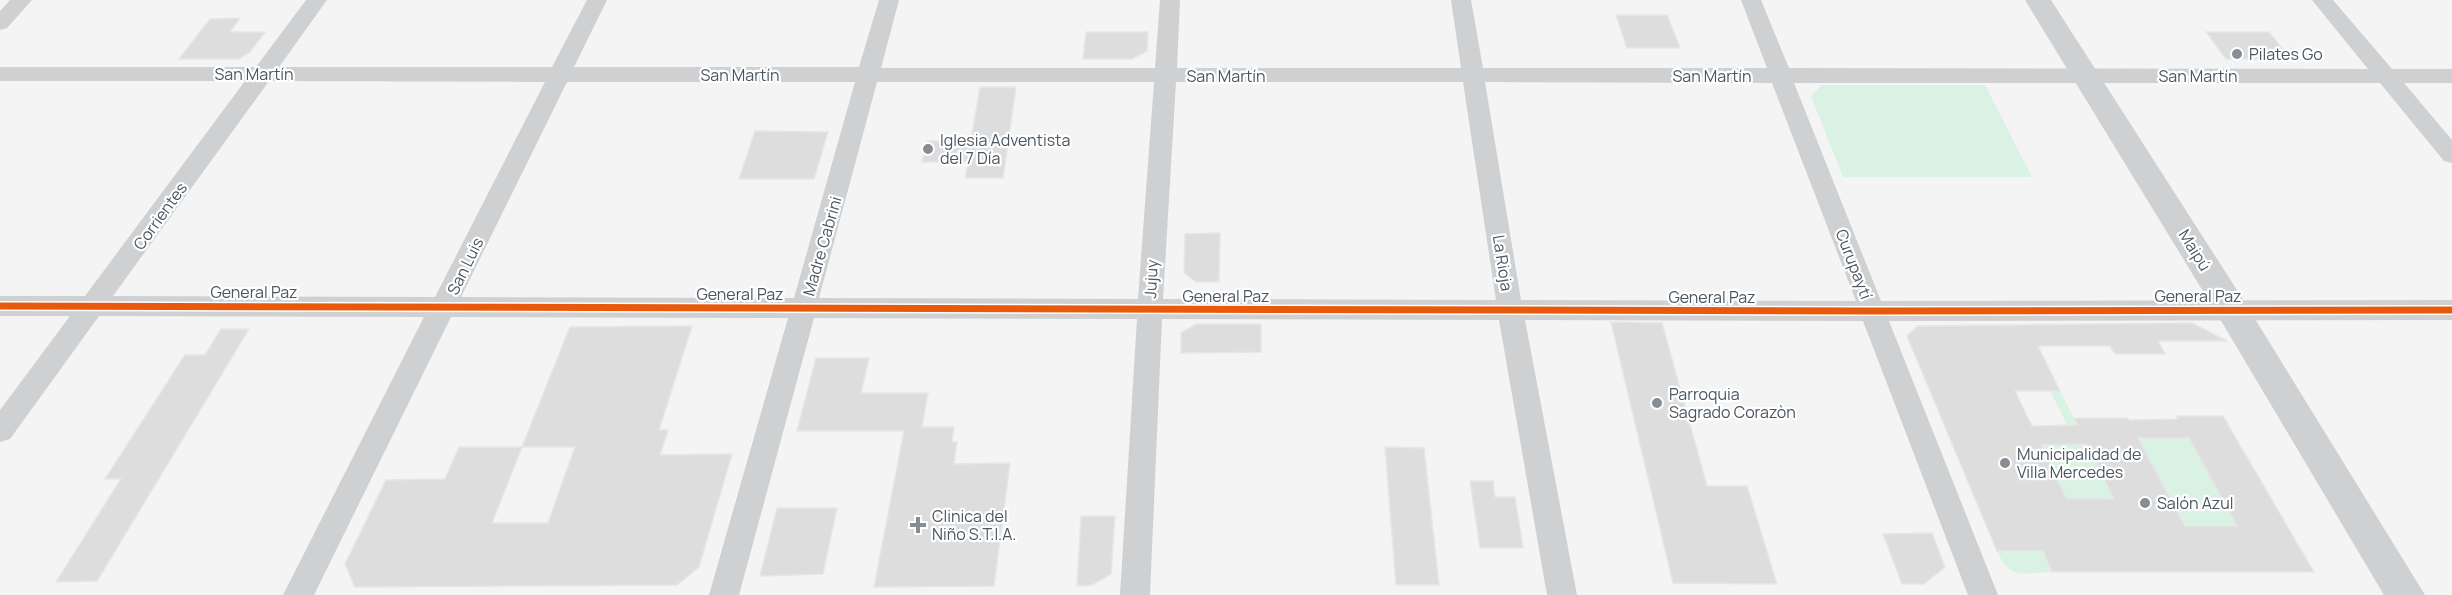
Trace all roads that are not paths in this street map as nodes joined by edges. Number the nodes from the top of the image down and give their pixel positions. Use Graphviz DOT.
graph roads {
  1 [pos="22,0"];
  2 [pos="317,0"];
  3 [pos="597,0"];
  4 [pos="889,0"];
  5 [pos="1170,0"];
  6 [pos="1461,0"];
  7 [pos="1752,0"];
  8 [pos="2038,0"];
  9 [pos="2322,0"];
  10 [pos="0,23"];
  11 [pos="0,74"];
  12 [pos="264,74"];
  13 [pos="559,75"];
  14 [pos="1782,75"];
  15 [pos="2086,75"];
  16 [pos="869,76"];
  17 [pos="1164,76"];
  18 [pos="1474,76"];
  19 [pos="2385,76"];
  20 [pos="2452,76"];
  21 [pos="2452,155"];
  22 [pos="0,306"];
  23 [pos="94,306"];
  24 [pos="445,306"];
  25 [pos="804,308"];
  26 [pos="1150,309"];
  27 [pos="2452,309"];
  28 [pos="1510,310"];
  29 [pos="2232,310"];
  30 [pos="1872,311"];
  31 [pos="0,431"];
  32 [pos="298,595"];
  33 [pos="724,595"];
  34 [pos="1135,595"];
  35 [pos="1562,595"];
  36 [pos="1983,595"];
  37 [pos="2405,595"];
  1 -- 10 [label="street"];
  2 -- 12 [label="street, Corrientes"];
  3 -- 13 [label="street, San Luis"];
  4 -- 16 [label="street, Madre Cabrini"];
  5 -- 17 [label="street, Jujuy"];
  6 -- 18 [label="street, La Rioja"];
  7 -- 14 [label="street, Curupaytí"];
  8 -- 15 [label="street, Maipú"];
  9 -- 19 [label="street"];
  11 -- 12 [label="street, San Martín"];
  12 -- 13 [label="street, San Martín"];
  12 -- 23 [label="street, Corrientes"];
  13 -- 16 [label="street, San Martín"];
  13 -- 24 [label="street, San Luis"];
  14 -- 15 [label="street, San Martín"];
  14 -- 18 [label="street, San Martín"];
  14 -- 30 [label="street, Curupaytí"];
  15 -- 19 [label="street, San Martín"];
  15 -- 29 [label="street, Maipú"];
  16 -- 17 [label="street, San Martín"];
  16 -- 25 [label="street, Madre Cabrini"];
  17 -- 18 [label="street, San Martín"];
  17 -- 26 [label="street, Jujuy"];
  18 -- 28 [label="street, La Rioja"];
  19 -- 20 [label="street, San Martín"];
  19 -- 21 [label="street"];
  22 -- 23 [label="street, General Paz"];
  23 -- 24 [label="street, General Paz"];
  23 -- 31 [label="street, Corrientes"];
  24 -- 25 [label="street, General Paz"];
  24 -- 32 [label="street, San Luis"];
  25 -- 26 [label="street, General Paz"];
  25 -- 33 [label="street, Madre Cabrini"];
  26 -- 28 [label="street, General Paz"];
  26 -- 34 [label="street, Jujuy"];
  27 -- 29 [label="street, General Paz"];
  28 -- 30 [label="street, General Paz"];
  28 -- 35 [label="street, La Rioja"];
  29 -- 30 [label="street, General Paz"];
  29 -- 37 [label="street, Maipú"];
  30 -- 36 [label="street, Curupaytí"];
}
